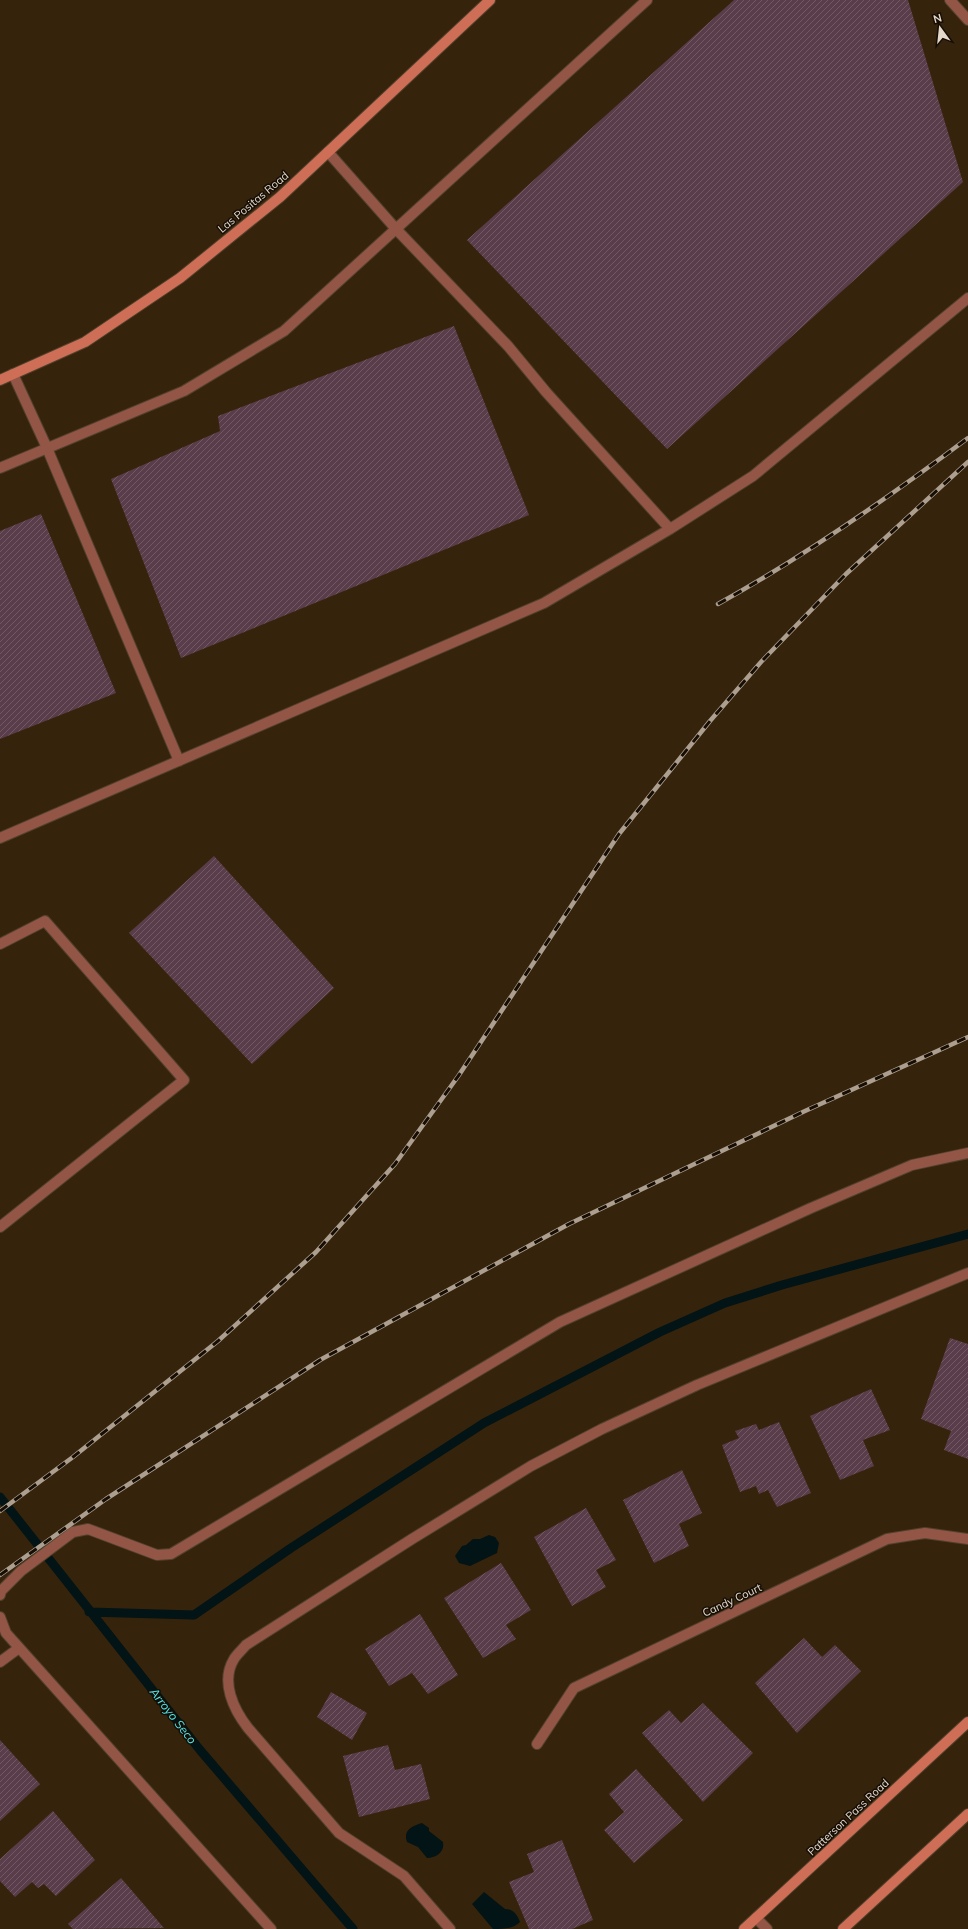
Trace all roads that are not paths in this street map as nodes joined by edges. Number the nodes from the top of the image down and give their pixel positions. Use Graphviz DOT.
graph roads {
  1 [pos="490,0"];
  2 [pos="647,0"];
  3 [pos="950,0"];
  4 [pos="968,20"];
  5 [pos="328,152"];
  6 [pos="396,229"];
  7 [pos="968,298"];
  8 [pos="13,374"];
  9 [pos="0,380"];
  10 [pos="47,448"];
  11 [pos="0,468"];
  12 [pos="670,529"];
  13 [pos="179,761"];
  14 [pos="0,838"];
  15 [pos="0,944"];
  16 [pos="968,1153"];
  17 [pos="0,1227"];
  18 [pos="968,1273"];
  19 [pos="968,1539"];
  20 [pos="0,1595"];
  21 [pos="0,1617"];
  22 [pos="19,1648"];
  23 [pos="0,1662"];
  24 [pos="968,1722"];
  25 [pos="537,1744"];
  26 [pos="968,1814"];
  27 [pos="756,1918"];
  28 [pos="271,1929"];
  29 [pos="450,1929"];
  30 [pos="744,1929"];
  31 [pos="767,1929"];
  32 [pos="843,1929"];
  1 -- 5 [label="main road, Las Positas Road"];
  2 -- 6 [label="street"];
  3 -- 4 [label="street"];
  5 -- 6 [label="street"];
  5 -- 8 [label="main road, Las Positas Road"];
  6 -- 10 [label="street"];
  6 -- 12 [label="street"];
  7 -- 12 [label="street"];
  8 -- 9 [label="main road, Las Positas Road"];
  8 -- 10 [label="street"];
  10 -- 11 [label="street"];
  10 -- 13 [label="street"];
  12 -- 13 [label="street"];
  13 -- 14 [label="street"];
  15 -- 17 [label="street"];
  16 -- 20 [label="street"];
  18 -- 29 [label="street"];
  19 -- 25 [label="street, Candy Court"];
  21 -- 22 [label="street"];
  22 -- 23 [label="street"];
  22 -- 28 [label="street"];
  24 -- 27 [label="main road, Patterson Pass Road"];
  26 -- 32 [label="main road"];
  27 -- 30 [label="main road, Patterson Pass Road"];
  27 -- 31 [label="street"];
}
